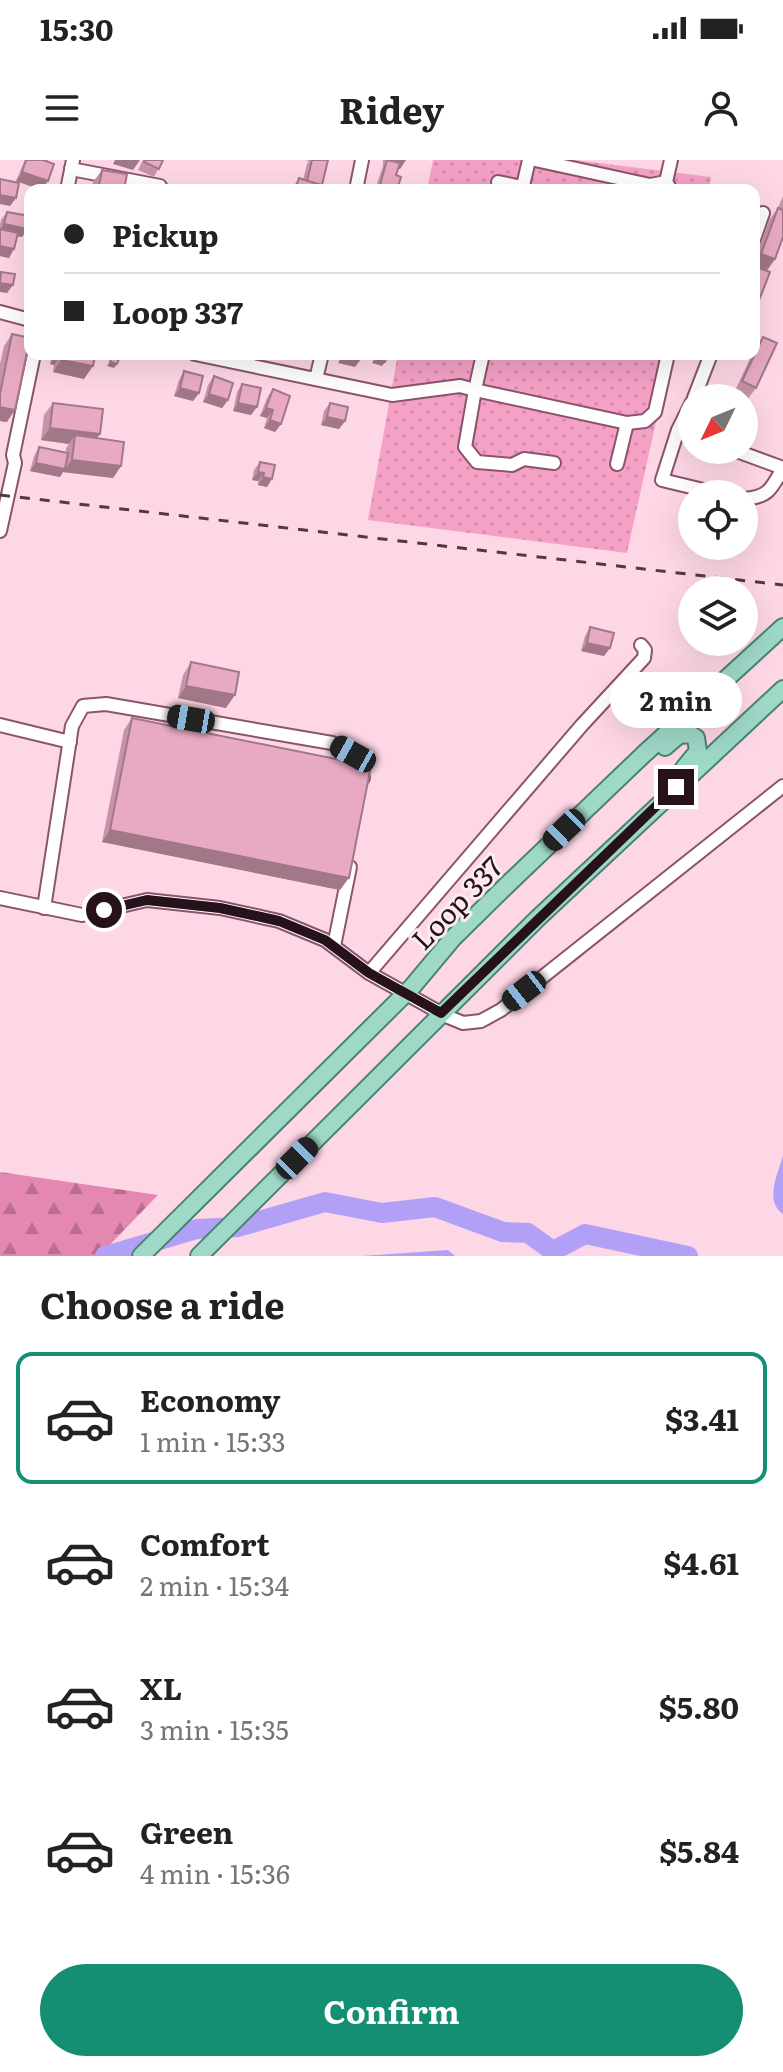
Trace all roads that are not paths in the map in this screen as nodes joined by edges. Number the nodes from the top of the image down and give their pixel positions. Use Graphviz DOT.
graph roads {
  1 [pos="362,160"];
  2 [pos="529,160"];
  3 [pos="535,160"];
  4 [pos="671,160"];
  5 [pos="72,165"];
  6 [pos="498,182"];
  7 [pos="152,184"];
  8 [pos="357,184"];
  9 [pos="505,184"];
  10 [pos="523,184"];
  11 [pos="645,184"];
  12 [pos="668,184"];
  13 [pos="763,213"];
  14 [pos="760,222"];
  15 [pos="0,312"];
  16 [pos="24,318"];
  17 [pos="33,360"];
  18 [pos="224,360"];
  19 [pos="321,360"];
  20 [pos="482,360"];
  21 [pos="667,360"];
  22 [pos="709,360"];
  23 [pos="316,379"];
  24 [pos="699,384"];
  25 [pos="475,390"];
  26 [pos="627,423"];
  27 [pos="678,430"];
  28 [pos="13,455"];
  29 [pos="758,459"];
  30 [pos="554,463"];
  31 [pos="617,464"];
  32 [pos="783,468"];
  33 [pos="678,484"];
  34 [pos="758,498"];
  35 [pos="0,500"];
  36 [pos="0,531"];
  37 [pos="783,627"];
  38 [pos="641,645"];
  39 [pos="783,689"];
  40 [pos="0,725"];
  41 [pos="70,742"];
  42 [pos="783,786"];
  43 [pos="363,788"];
  44 [pos="351,861"];
  45 [pos="507,885"];
  46 [pos="0,898"];
  47 [pos="44,908"];
  48 [pos="538,918"];
  49 [pos="334,946"];
  50 [pos="369,973"];
  51 [pos="405,994"];
  52 [pos="441,1013"];
  53 [pos="141,1256"];
  54 [pos="199,1256"];
  1 -- 8 [label="street"];
  2 -- 10 [label="street"];
  3 -- 11 [label="street"];
  4 -- 12 [label="street"];
  5 -- 7 [label="street"];
  6 -- 9 [label="street"];
  13 -- 14 [label="street"];
  15 -- 16 [label="street"];
  17 -- 28 [label="street"];
  18 -- 23 [label="street"];
  19 -- 23 [label="street"];
  20 -- 25 [label="street"];
  21 -- 26 [label="street"];
  22 -- 24 [label="street"];
  23 -- 25 [label="street"];
  25 -- 26 [label="street"];
  25 -- 30 [label="street"];
  26 -- 31 [label="street"];
  27 -- 33 [label="street"];
  28 -- 35 [label="street"];
  28 -- 36 [label="street"];
  29 -- 32 [label="street"];
  32 -- 34 [label="street"];
  37 -- 45 [label="main road, Loop 337"];
  38 -- 50 [label="street"];
  39 -- 48 [label="main road"];
  40 -- 41 [label="street"];
  41 -- 43 [label="street"];
  41 -- 47 [label="street"];
  42 -- 52 [label="street"];
  44 -- 49 [label="street"];
  45 -- 48 [label="main road"];
  45 -- 51 [label="main road, Loop 337"];
  46 -- 47 [label="street"];
  47 -- 49 [label="street"];
  48 -- 52 [label="main road"];
  49 -- 50 [label="street"];
  50 -- 51 [label="street"];
  51 -- 52 [label="street"];
  51 -- 53 [label="main road, Loop 337"];
  52 -- 54 [label="main road"];
}
